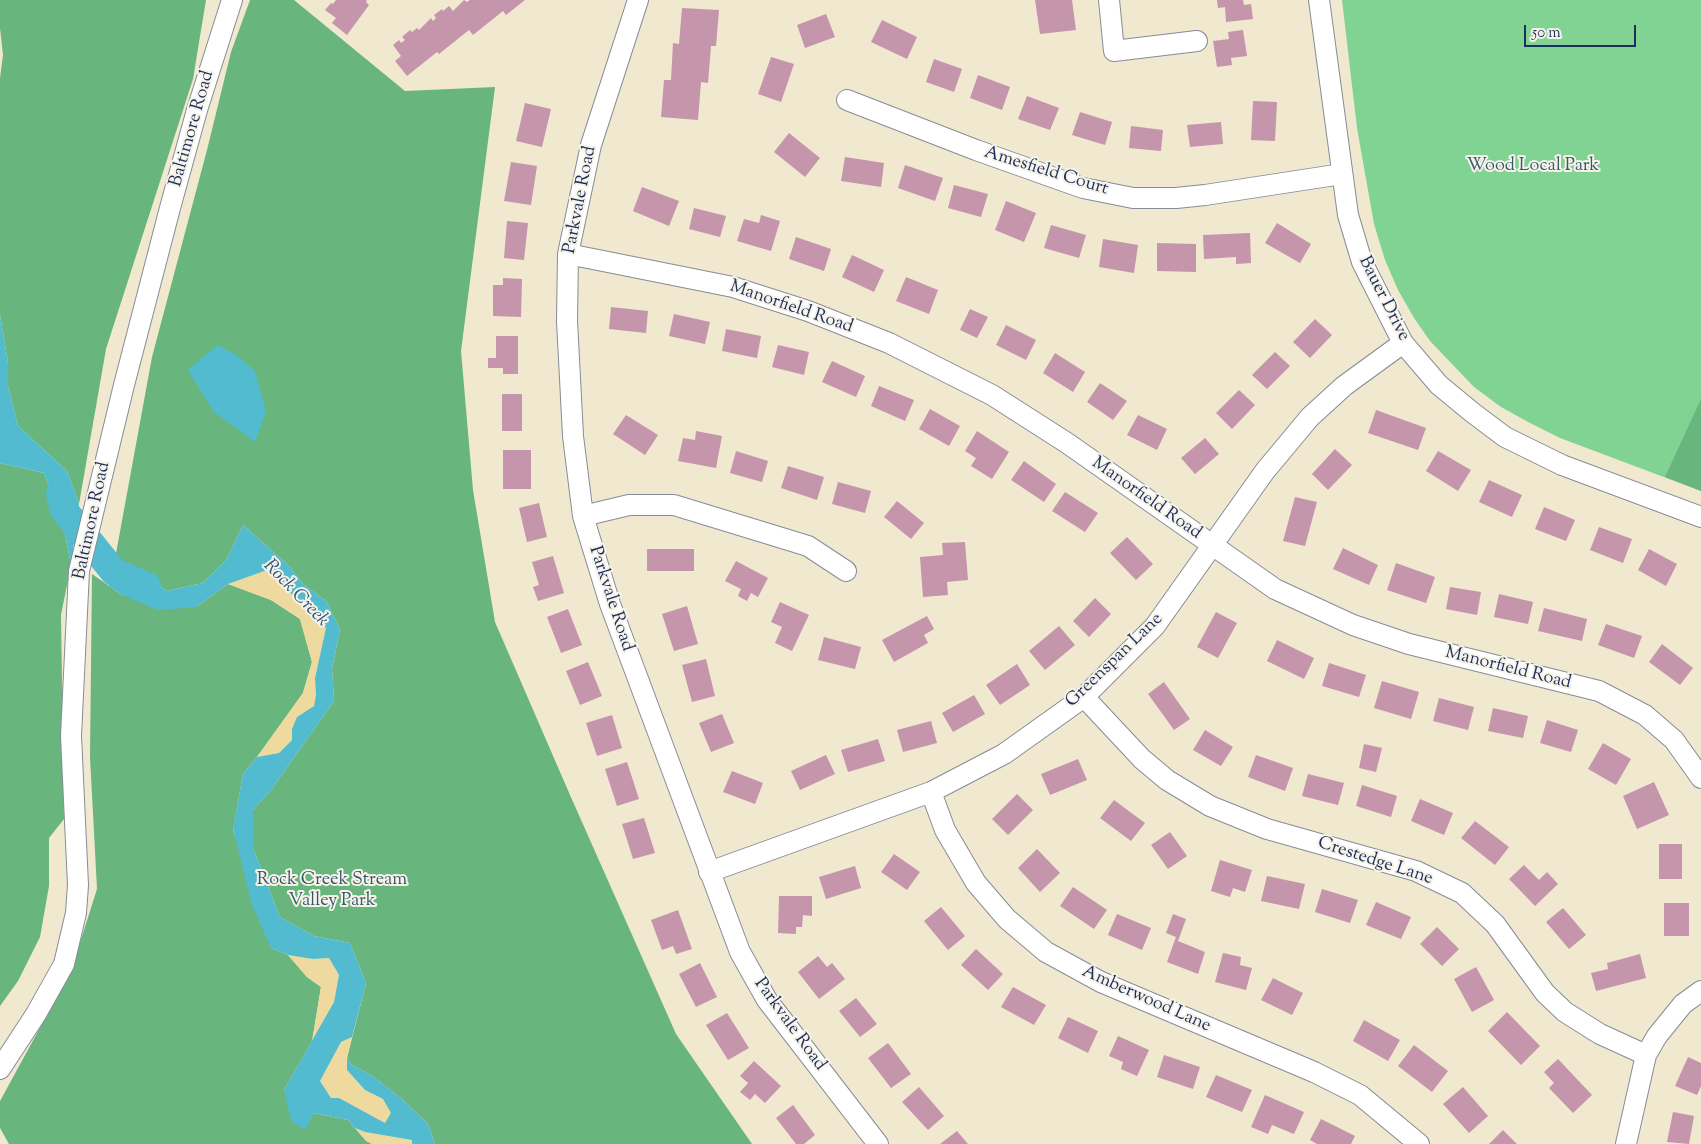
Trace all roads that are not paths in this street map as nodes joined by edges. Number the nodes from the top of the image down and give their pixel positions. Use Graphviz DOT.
graph roads {
  1 [pos="232,0"];
  2 [pos="638,0"];
  3 [pos="1109,0"];
  4 [pos="1319,0"];
  5 [pos="1197,41"];
  6 [pos="847,100"];
  7 [pos="1342,174"];
  8 [pos="568,254"];
  9 [pos="1403,343"];
  10 [pos="583,516"];
  11 [pos="1701,517"];
  12 [pos="1213,546"];
  13 [pos="846,571"];
  14 [pos="1084,697"];
  15 [pos="1701,778"];
  16 [pos="932,792"];
  17 [pos="709,872"];
  18 [pos="1701,991"];
  19 [pos="1646,1055"];
  20 [pos="0,1069"];
  21 [pos="878,1144"];
  22 [pos="1419,1144"];
  23 [pos="1626,1144"];
  1 -- 20 [label="street, Baltimore Road"];
  2 -- 8 [label="street, Parkvale Road"];
  3 -- 5 [label="street"];
  4 -- 7 [label="street, Bauer Drive"];
  6 -- 7 [label="street, Amesfield Court"];
  7 -- 9 [label="street, Bauer Drive"];
  8 -- 10 [label="street, Parkvale Road"];
  8 -- 12 [label="street, Manorfield Road"];
  9 -- 11 [label="street, Bauer Drive"];
  9 -- 12 [label="street, Greenspan Lane"];
  10 -- 13 [label="street"];
  10 -- 17 [label="street, Parkvale Road"];
  12 -- 14 [label="street, Greenspan Lane"];
  12 -- 15 [label="street, Manorfield Road"];
  14 -- 16 [label="street, Greenspan Lane"];
  14 -- 19 [label="street, Crestedge Lane"];
  16 -- 17 [label="street, Greenspan Lane"];
  16 -- 22 [label="street, Amberwood Lane"];
  17 -- 21 [label="street, Parkvale Road"];
  18 -- 19 [label="street"];
  19 -- 23 [label="street"];
}
